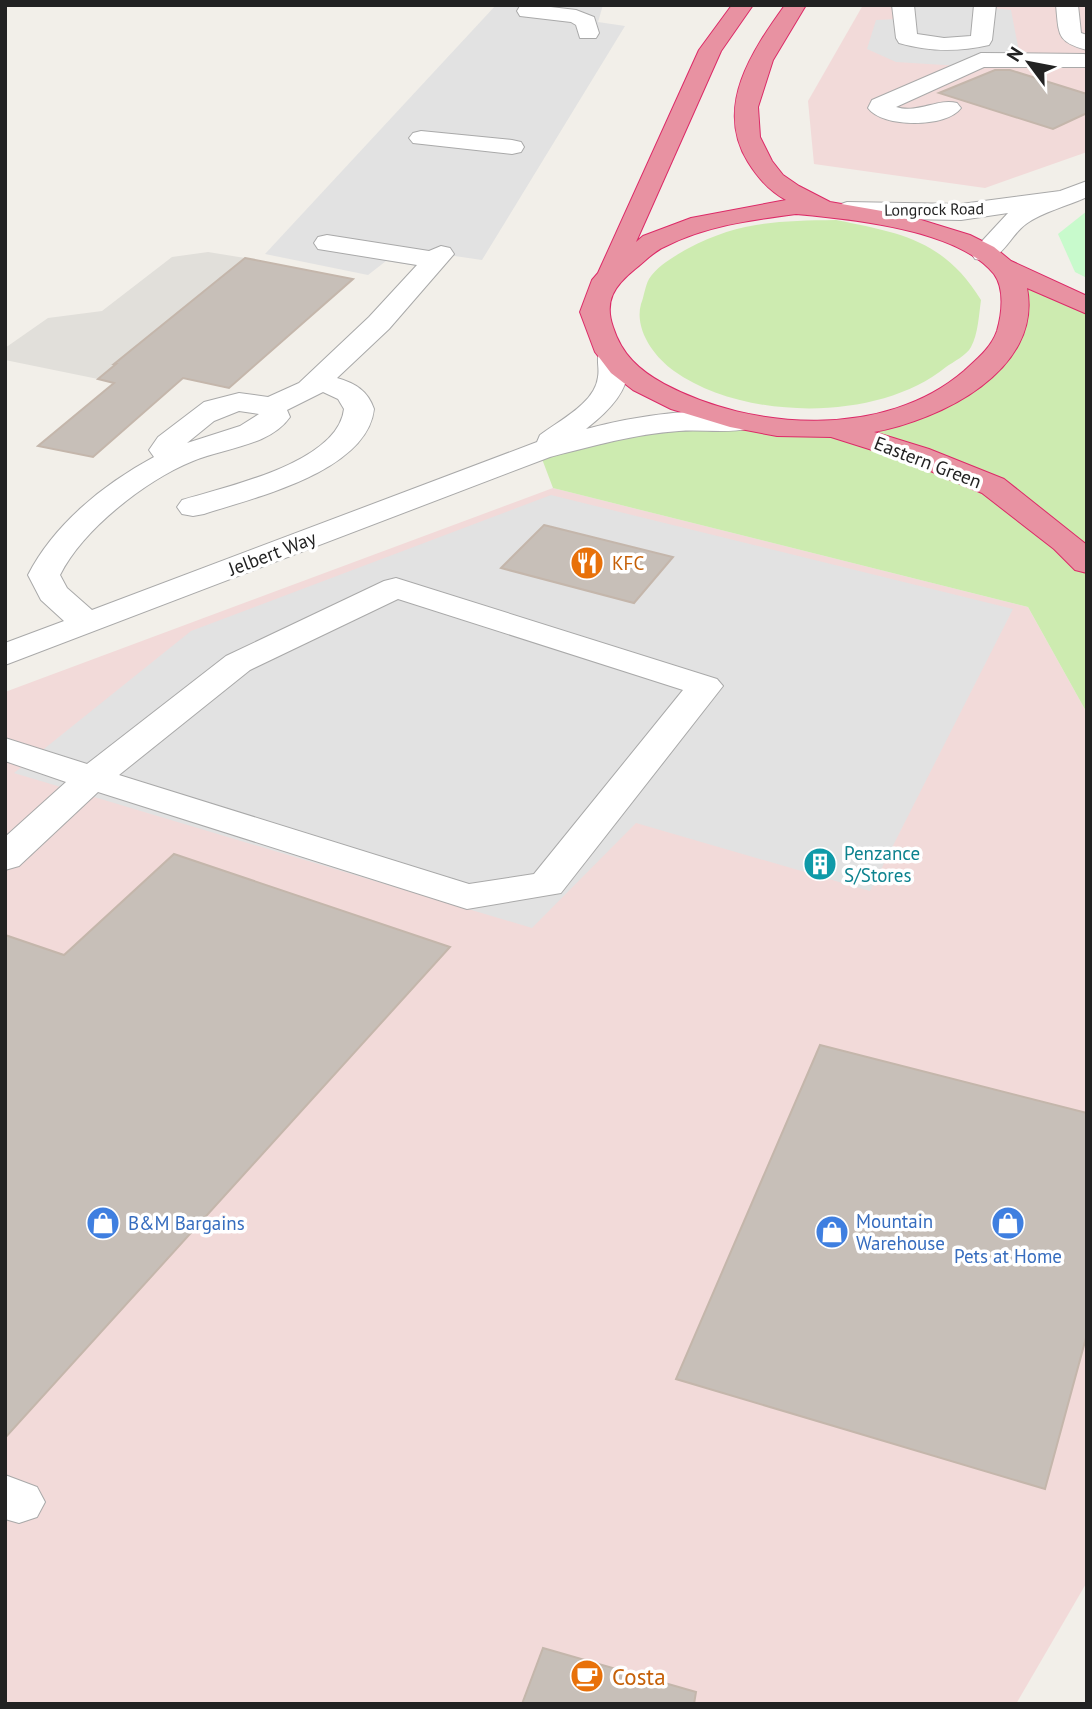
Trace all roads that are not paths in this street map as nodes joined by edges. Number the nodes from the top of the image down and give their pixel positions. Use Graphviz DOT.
graph roads {
  1 [pos="743,5"];
  2 [pos="796,5"];
  3 [pos="903,5"];
  4 [pos="985,5"];
  5 [pos="1067,5"];
  6 [pos="528,11"];
  7 [pos="588,33"];
  8 [pos="967,44"];
  9 [pos="1086,55"];
  10 [pos="997,58"];
  11 [pos="1049,80"];
  12 [pos="949,108"];
  13 [pos="421,138"];
  14 [pos="512,148"];
  15 [pos="1087,188"];
  16 [pos="1061,198"];
  17 [pos="836,209"];
  18 [pos="327,243"];
  19 [pos="994,260"];
  20 [pos="605,280"];
  21 [pos="1087,306"];
  22 [pos="611,356"];
  23 [pos="316,382"];
  24 [pos="740,422"];
  25 [pos="828,427"];
  26 [pos="538,451"];
  27 [pos="193,508"];
  28 [pos="1087,563"];
  29 [pos="86,623"];
  30 [pos="5,655"];
  31 [pos="5,748"];
  32 [pos="92,778"];
  33 [pos="5,858"];
  1 -- 20 [label="highway"];
  2 -- 17 [label="highway"];
  3 -- 8 [label="street"];
  4 -- 8 [label="street"];
  5 -- 9 [label="street"];
  6 -- 7 [label="street"];
  8 -- 10 [label="street"];
  9 -- 10 [label="street"];
  9 -- 11 [label="street"];
  10 -- 12 [label="street"];
  13 -- 14 [label="street"];
  15 -- 16 [label="street, Longrock Road"];
  16 -- 17 [label="street, Longrock Road"];
  16 -- 19 [label="street, Longrock Road"];
  17 -- 19 [label="highway"];
  17 -- 20 [label="highway"];
  18 -- 23 [label="street"];
  19 -- 21 [label="highway"];
  19 -- 25 [label="highway"];
  20 -- 22 [label="highway"];
  22 -- 24 [label="highway"];
  22 -- 26 [label="street, Jelbert Way"];
  23 -- 27 [label="street"];
  23 -- 29 [label="street"];
  24 -- 25 [label="highway"];
  24 -- 26 [label="street, Jelbert Way"];
  25 -- 28 [label="highway, Eastern Green"];
  26 -- 29 [label="street, Jelbert Way"];
  29 -- 30 [label="street, Jelbert Way"];
  31 -- 32 [label="street"];
  32 -- 32 [label="street"];
  32 -- 33 [label="street"];
}
